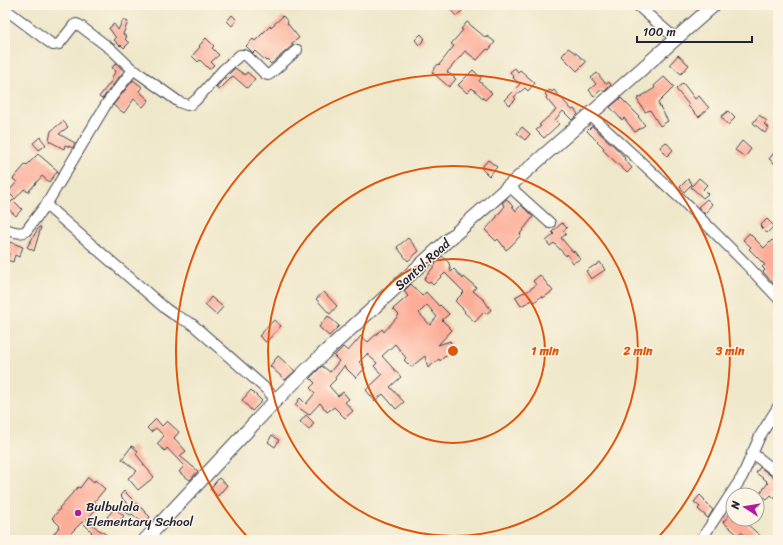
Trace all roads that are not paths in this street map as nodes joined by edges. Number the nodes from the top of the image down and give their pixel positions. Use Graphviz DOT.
graph roads {
  1 [pos="637,5"];
  2 [pos="714,5"];
  3 [pos="5,9"];
  4 [pos="676,39"];
  5 [pos="297,50"];
  6 [pos="133,70"];
  7 [pos="590,115"];
  8 [pos="509,186"];
  9 [pos="46,205"];
  10 [pos="550,223"];
  11 [pos="5,230"];
  12 [pos="778,298"];
  13 [pos="276,400"];
  14 [pos="778,407"];
  15 [pos="752,453"];
  16 [pos="778,473"];
  17 [pos="145,540"];
  18 [pos="701,540"];
  1 -- 4 [label="street"];
  2 -- 4 [label="main road, Santol Road"];
  3 -- 6 [label="street"];
  4 -- 7 [label="main road, Santol Road"];
  5 -- 6 [label="street"];
  6 -- 9 [label="street"];
  7 -- 8 [label="main road, Santol Road"];
  7 -- 12 [label="street"];
  8 -- 10 [label="street"];
  8 -- 13 [label="main road, Santol Road"];
  9 -- 11 [label="street"];
  9 -- 13 [label="street"];
  13 -- 17 [label="main road, Santol Road"];
  14 -- 15 [label="street"];
  15 -- 16 [label="street"];
  15 -- 18 [label="street"];
}
